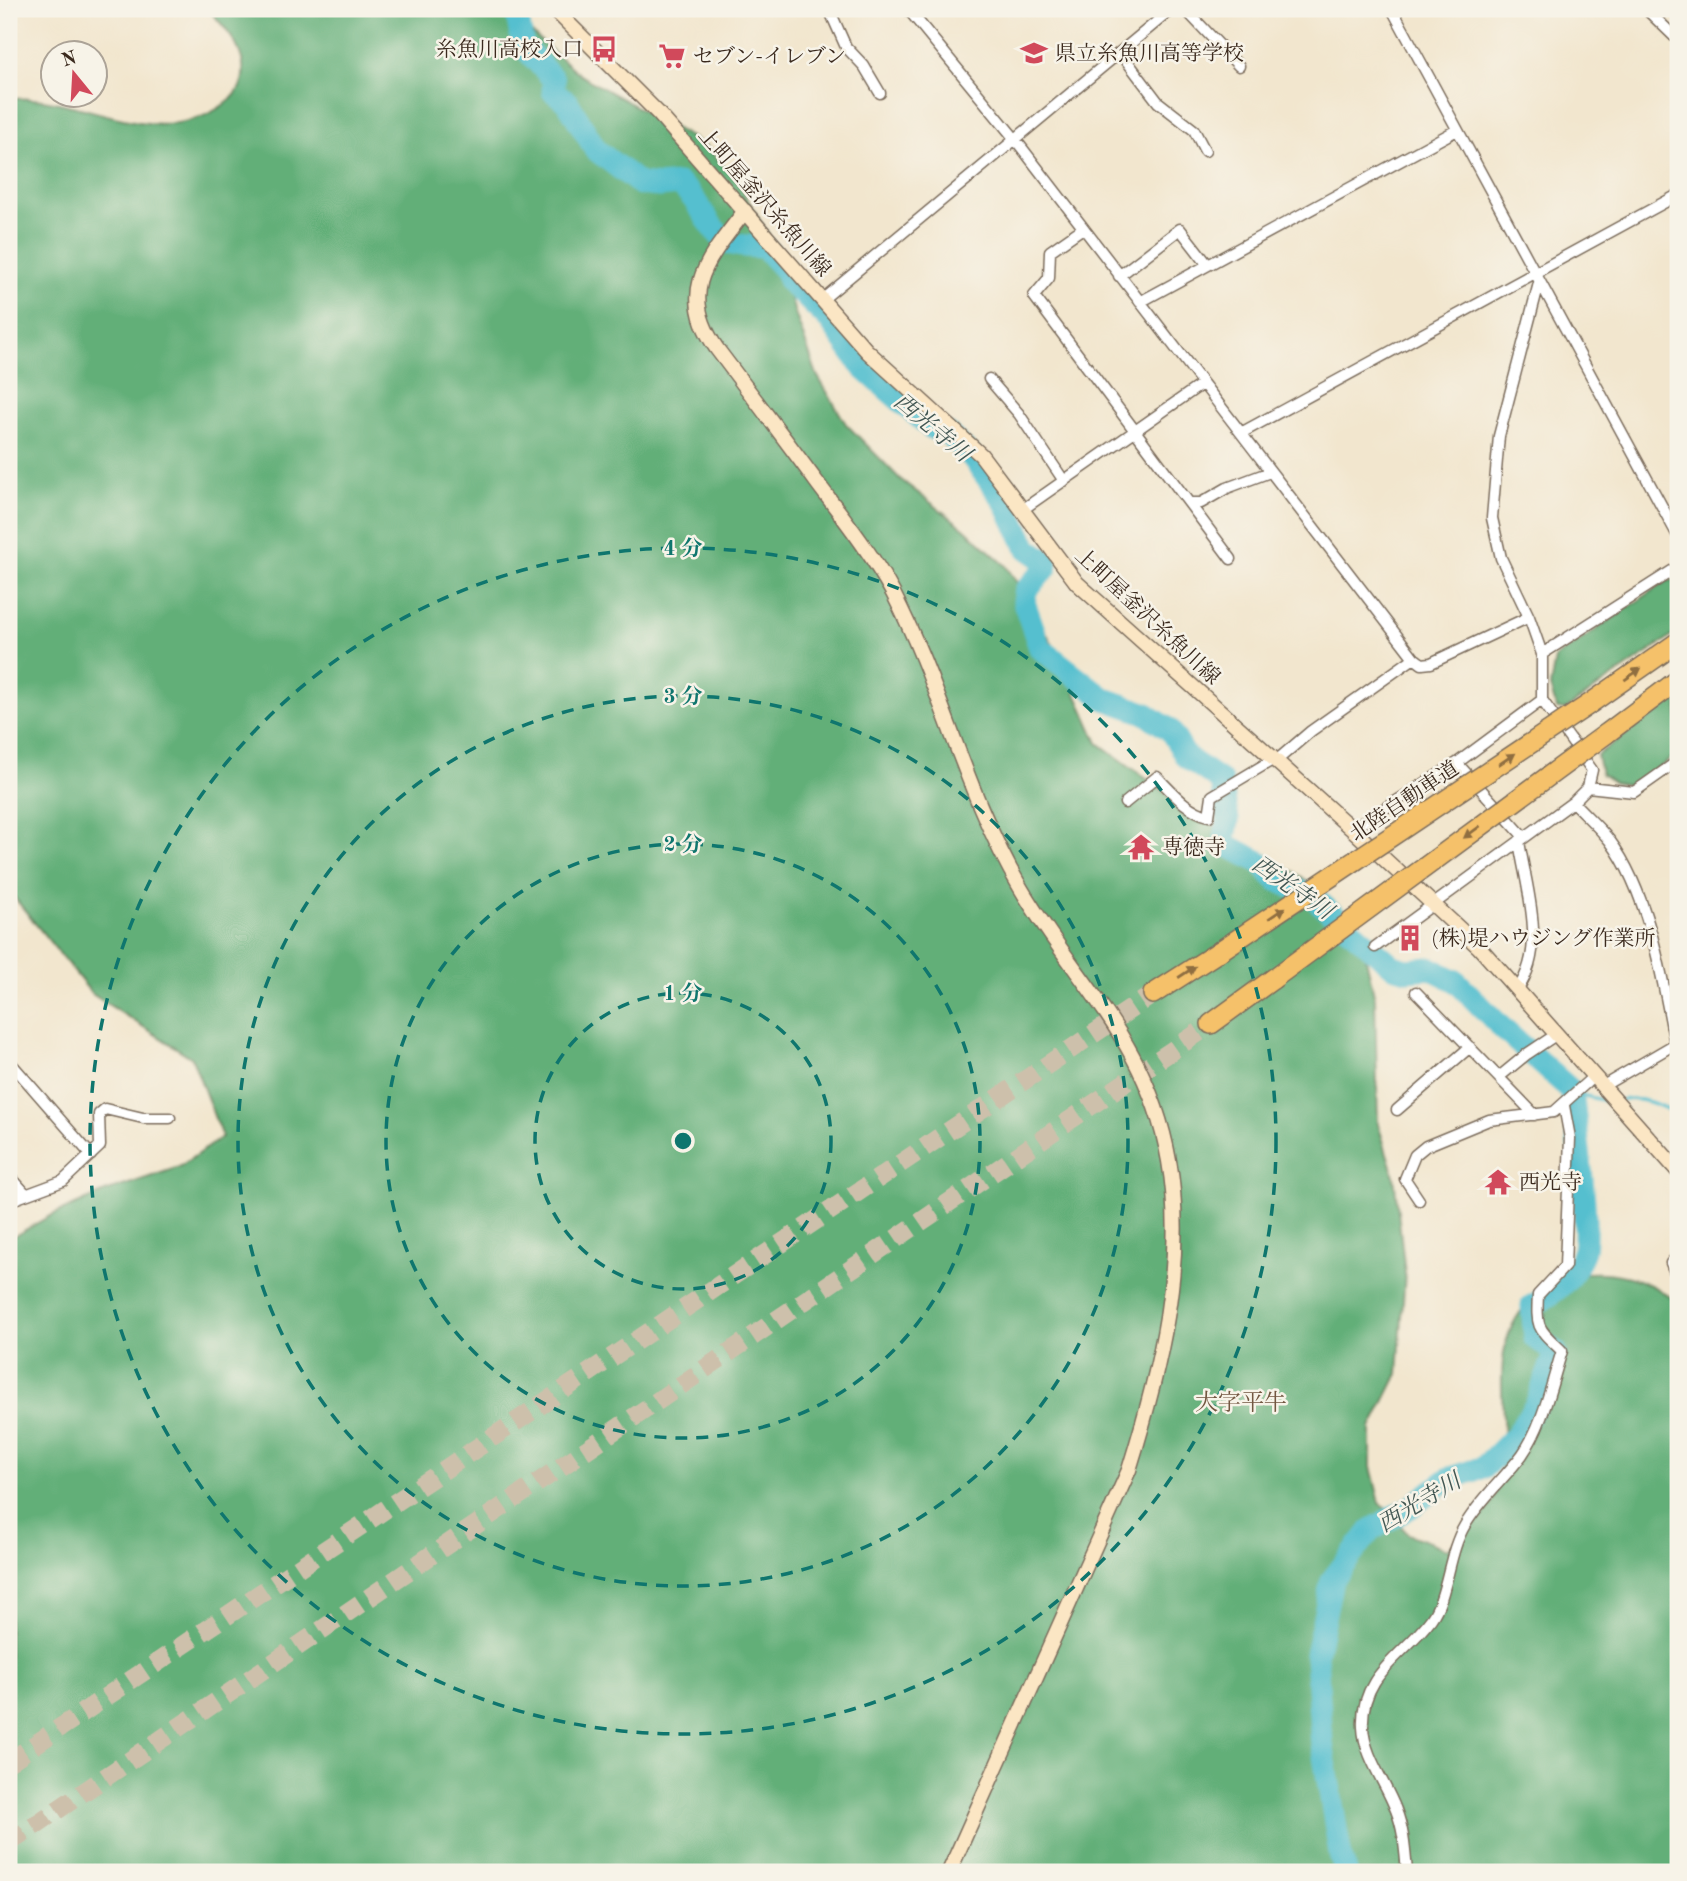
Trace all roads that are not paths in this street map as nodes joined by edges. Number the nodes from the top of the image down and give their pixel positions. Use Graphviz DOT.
graph roads {
  1 [pos="555,9"];
  2 [pos="829,9"];
  3 [pos="908,9"];
  4 [pos="1172,9"];
  5 [pos="1185,9"];
  6 [pos="1392,9"];
  7 [pos="1646,9"];
  8 [pos="1678,40"];
  9 [pos="1120,52"];
  10 [pos="1239,66"];
  11 [pos="880,93"];
  12 [pos="1457,130"];
  13 [pos="1015,139"];
  14 [pos="1205,151"];
  15 [pos="1678,195"];
  16 [pos="745,211"];
  17 [pos="1083,228"];
  18 [pos="1208,265"];
  19 [pos="1119,276"];
  20 [pos="1537,278"];
  21 [pos="823,299"];
  22 [pos="1140,302"];
  23 [pos="989,379"];
  24 [pos="1202,384"];
  25 [pos="1135,431"];
  26 [pos="1241,433"];
  27 [pos="1270,472"];
  28 [pos="1064,481"];
  29 [pos="1189,503"];
  30 [pos="1022,510"];
  31 [pos="1678,536"];
  32 [pos="1231,559"];
  33 [pos="1678,567"];
  34 [pos="1529,617"];
  35 [pos="1678,642"];
  36 [pos="1542,654"];
  37 [pos="1414,658"];
  38 [pos="1678,680"];
  39 [pos="1542,700"];
  40 [pos="1275,760"];
  41 [pos="1678,761"];
  42 [pos="1457,763"];
  43 [pos="1588,787"];
  44 [pos="1573,802"];
  45 [pos="1125,803"];
  46 [pos="1352,828"];
  47 [pos="1521,839"];
  48 [pos="1433,902"];
  49 [pos="1375,947"];
  50 [pos="1517,990"];
  51 [pos="1416,992"];
  52 [pos="1153,994"];
  53 [pos="1211,1024"];
  54 [pos="1557,1034"];
  55 [pos="1470,1047"];
  56 [pos="9,1061"];
  57 [pos="1499,1077"];
  58 [pos="1598,1081"];
  59 [pos="1564,1106"];
  60 [pos="1398,1110"];
  61 [pos="1535,1115"];
  62 [pos="170,1118"];
  63 [pos="91,1155"];
  64 [pos="1678,1171"];
  65 [pos="9,1175"];
  66 [pos="24,1194"];
  67 [pos="1419,1200"];
  68 [pos="9,1201"];
  69 [pos="1678,1255"];
  70 [pos="1678,1280"];
  71 [pos="949,1872"];
  72 [pos="1407,1872"];
  1 -- 16 [label="street, 上町屋釜沢糸魚川線"];
  2 -- 11 [label="street"];
  3 -- 13 [label="street"];
  4 -- 9 [label="street"];
  5 -- 10 [label="street"];
  6 -- 12 [label="street"];
  7 -- 8 [label="street"];
  9 -- 13 [label="street"];
  9 -- 14 [label="street"];
  12 -- 18 [label="street"];
  12 -- 20 [label="street"];
  13 -- 17 [label="street"];
  13 -- 21 [label="street"];
  15 -- 20 [label="street"];
  16 -- 21 [label="street, 上町屋釜沢糸魚川線"];
  16 -- 71 [label="street"];
  17 -- 19 [label="street"];
  17 -- 25 [label="street"];
  18 -- 19 [label="street"];
  18 -- 22 [label="street"];
  19 -- 22 [label="street"];
  20 -- 26 [label="street"];
  20 -- 31 [label="street"];
  20 -- 34 [label="street"];
  21 -- 30 [label="street, 上町屋釜沢糸魚川線"];
  22 -- 24 [label="street"];
  23 -- 28 [label="street"];
  24 -- 25 [label="street"];
  24 -- 26 [label="street"];
  25 -- 28 [label="street"];
  25 -- 29 [label="street"];
  26 -- 27 [label="street"];
  27 -- 29 [label="street"];
  27 -- 37 [label="street"];
  28 -- 30 [label="street"];
  29 -- 32 [label="street"];
  30 -- 40 [label="street, 上町屋釜沢糸魚川線"];
  33 -- 36 [label="street"];
  34 -- 36 [label="street"];
  34 -- 37 [label="street"];
  52 -- 35 [label="highway, 北陸自動車道, one-way, bridge"];
  36 -- 39 [label="street"];
  37 -- 40 [label="street"];
  38 -- 53 [label="highway, one-way, bridge"];
  39 -- 42 [label="street"];
  39 -- 43 [label="street"];
  40 -- 45 [label="street"];
  40 -- 46 [label="street, 上町屋釜沢糸魚川線"];
  41 -- 43 [label="street"];
  42 -- 46 [label="street"];
  42 -- 47 [label="street"];
  43 -- 44 [label="street"];
  44 -- 47 [label="street"];
  44 -- 58 [label="street"];
  46 -- 48 [label="street, 上町屋釜沢糸魚川線"];
  47 -- 48 [label="street"];
  47 -- 50 [label="street"];
  48 -- 49 [label="street"];
  48 -- 50 [label="street, 上町屋釜沢糸魚川線"];
  50 -- 54 [label="street, 上町屋釜沢糸魚川線"];
  51 -- 55 [label="street"];
  54 -- 57 [label="street"];
  54 -- 58 [label="street, 上町屋釜沢糸魚川線"];
  55 -- 57 [label="street"];
  55 -- 60 [label="street"];
  56 -- 63 [label="street"];
  57 -- 61 [label="street"];
  58 -- 59 [label="street"];
  58 -- 64 [label="street, 上町屋釜沢糸魚川線"];
  59 -- 61 [label="street"];
  59 -- 72 [label="street"];
  61 -- 67 [label="street"];
  62 -- 63 [label="street"];
  63 -- 66 [label="street"];
  65 -- 66 [label="street"];
  66 -- 68 [label="street"];
  69 -- 70 [label="street"];
}
